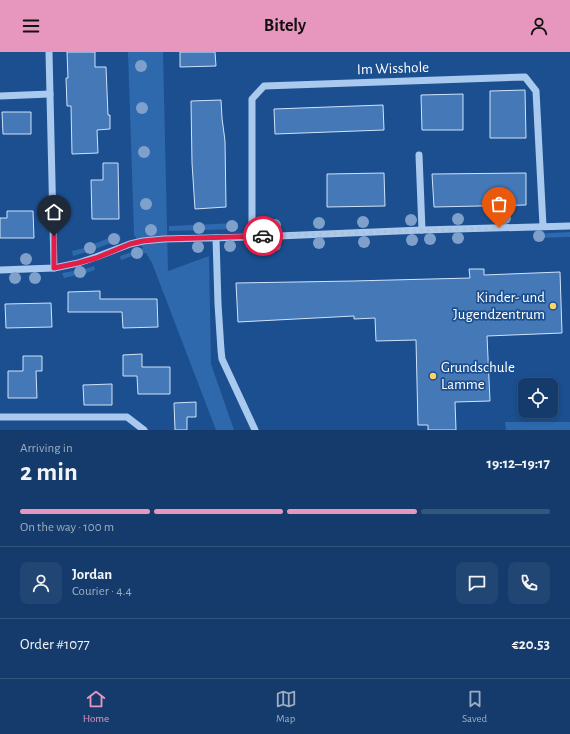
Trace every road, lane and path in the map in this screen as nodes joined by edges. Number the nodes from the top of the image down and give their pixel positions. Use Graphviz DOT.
graph roads {
  1 [pos="49,52"];
  2 [pos="50,94"];
  3 [pos="0,96"];
  4 [pos="419,155"];
  5 [pos="543,226"];
  6 [pos="570,226"];
  7 [pos="422,230"];
  8 [pos="252,237"];
  9 [pos="216,238"];
  10 [pos="54,268"];
  11 [pos="0,270"];
  12 [pos="0,417"];
  13 [pos="144,430"];
  14 [pos="255,430"];
  1 -- 2 [label="street"];
  2 -- 3 [label="street"];
  2 -- 10 [label="street"];
  4 -- 7 [label="street"];
  5 -- 6 [label="street"];
  5 -- 7 [label="street"];
  5 -- 8 [label="street, Im Wisshole"];
  7 -- 8 [label="street"];
  8 -- 9 [label="street"];
  9 -- 10 [label="street"];
  9 -- 14 [label="street"];
  10 -- 11 [label="street"];
  12 -- 13 [label="street"];
}
